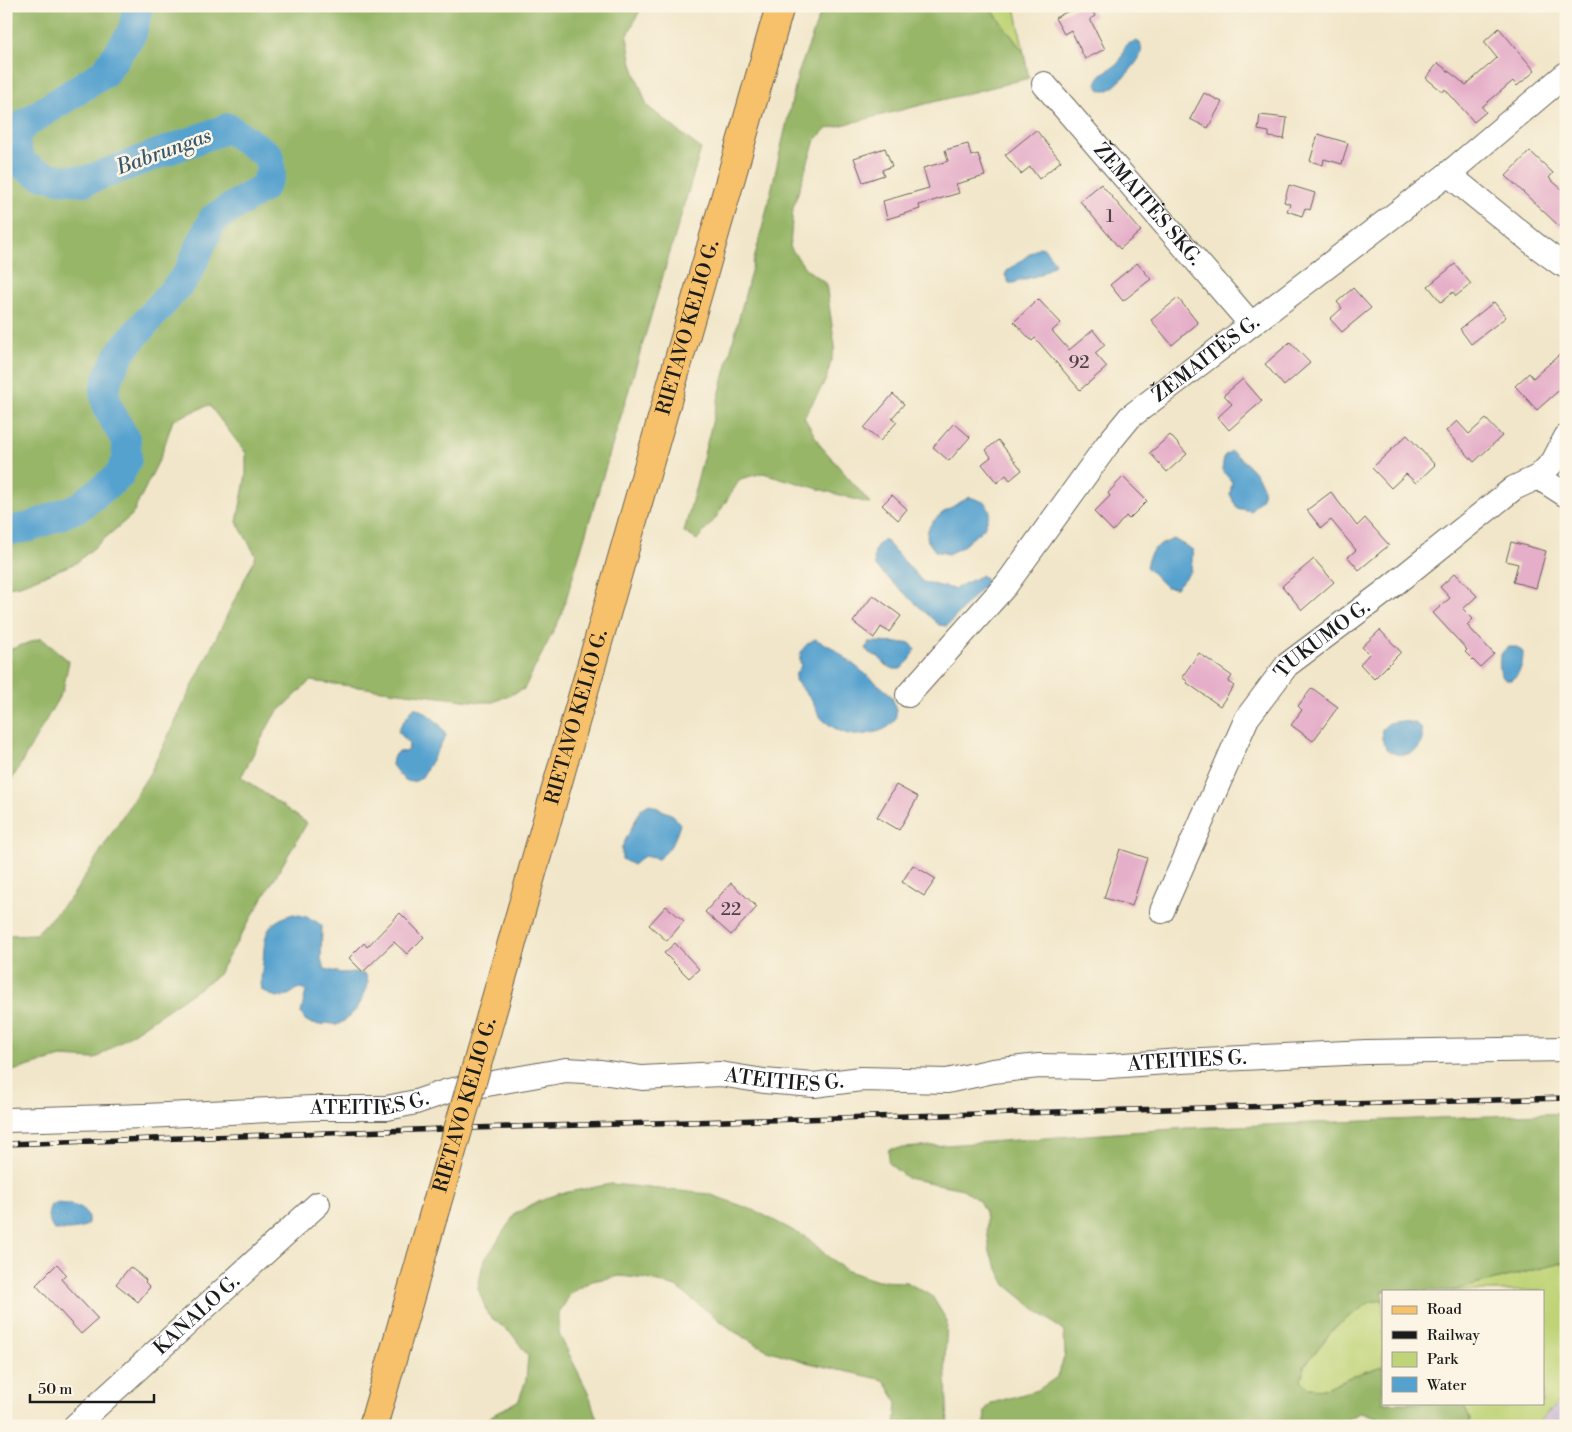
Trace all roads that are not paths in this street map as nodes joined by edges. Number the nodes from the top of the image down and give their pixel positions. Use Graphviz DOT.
graph roads {
  1 [pos="780,6"];
  2 [pos="1566,74"];
  3 [pos="1044,84"];
  4 [pos="1448,174"];
  5 [pos="1566,266"];
  6 [pos="1251,324"];
  7 [pos="1566,437"];
  8 [pos="1538,478"];
  9 [pos="1566,495"];
  10 [pos="908,695"];
  11 [pos="1162,911"];
  12 [pos="1566,1049"];
  13 [pos="6,1120"];
  14 [pos="318,1204"];
  15 [pos="75,1426"];
  16 [pos="372,1426"];
  1 -- 16 [label="main road, RIETAVO KELIO G., bridge"];
  2 -- 4 [label="street, ŽEMAITĖS G."];
  3 -- 6 [label="street, ŽEMAITĖS SKG."];
  4 -- 5 [label="street"];
  4 -- 6 [label="street, ŽEMAITĖS G."];
  6 -- 10 [label="street, ŽEMAITĖS G."];
  7 -- 8 [label="street, TUKUMO G."];
  8 -- 9 [label="street"];
  8 -- 11 [label="street, TUKUMO G."];
  12 -- 13 [label="street, ATEITIES G."];
  14 -- 15 [label="street, KANALO G."];
}
